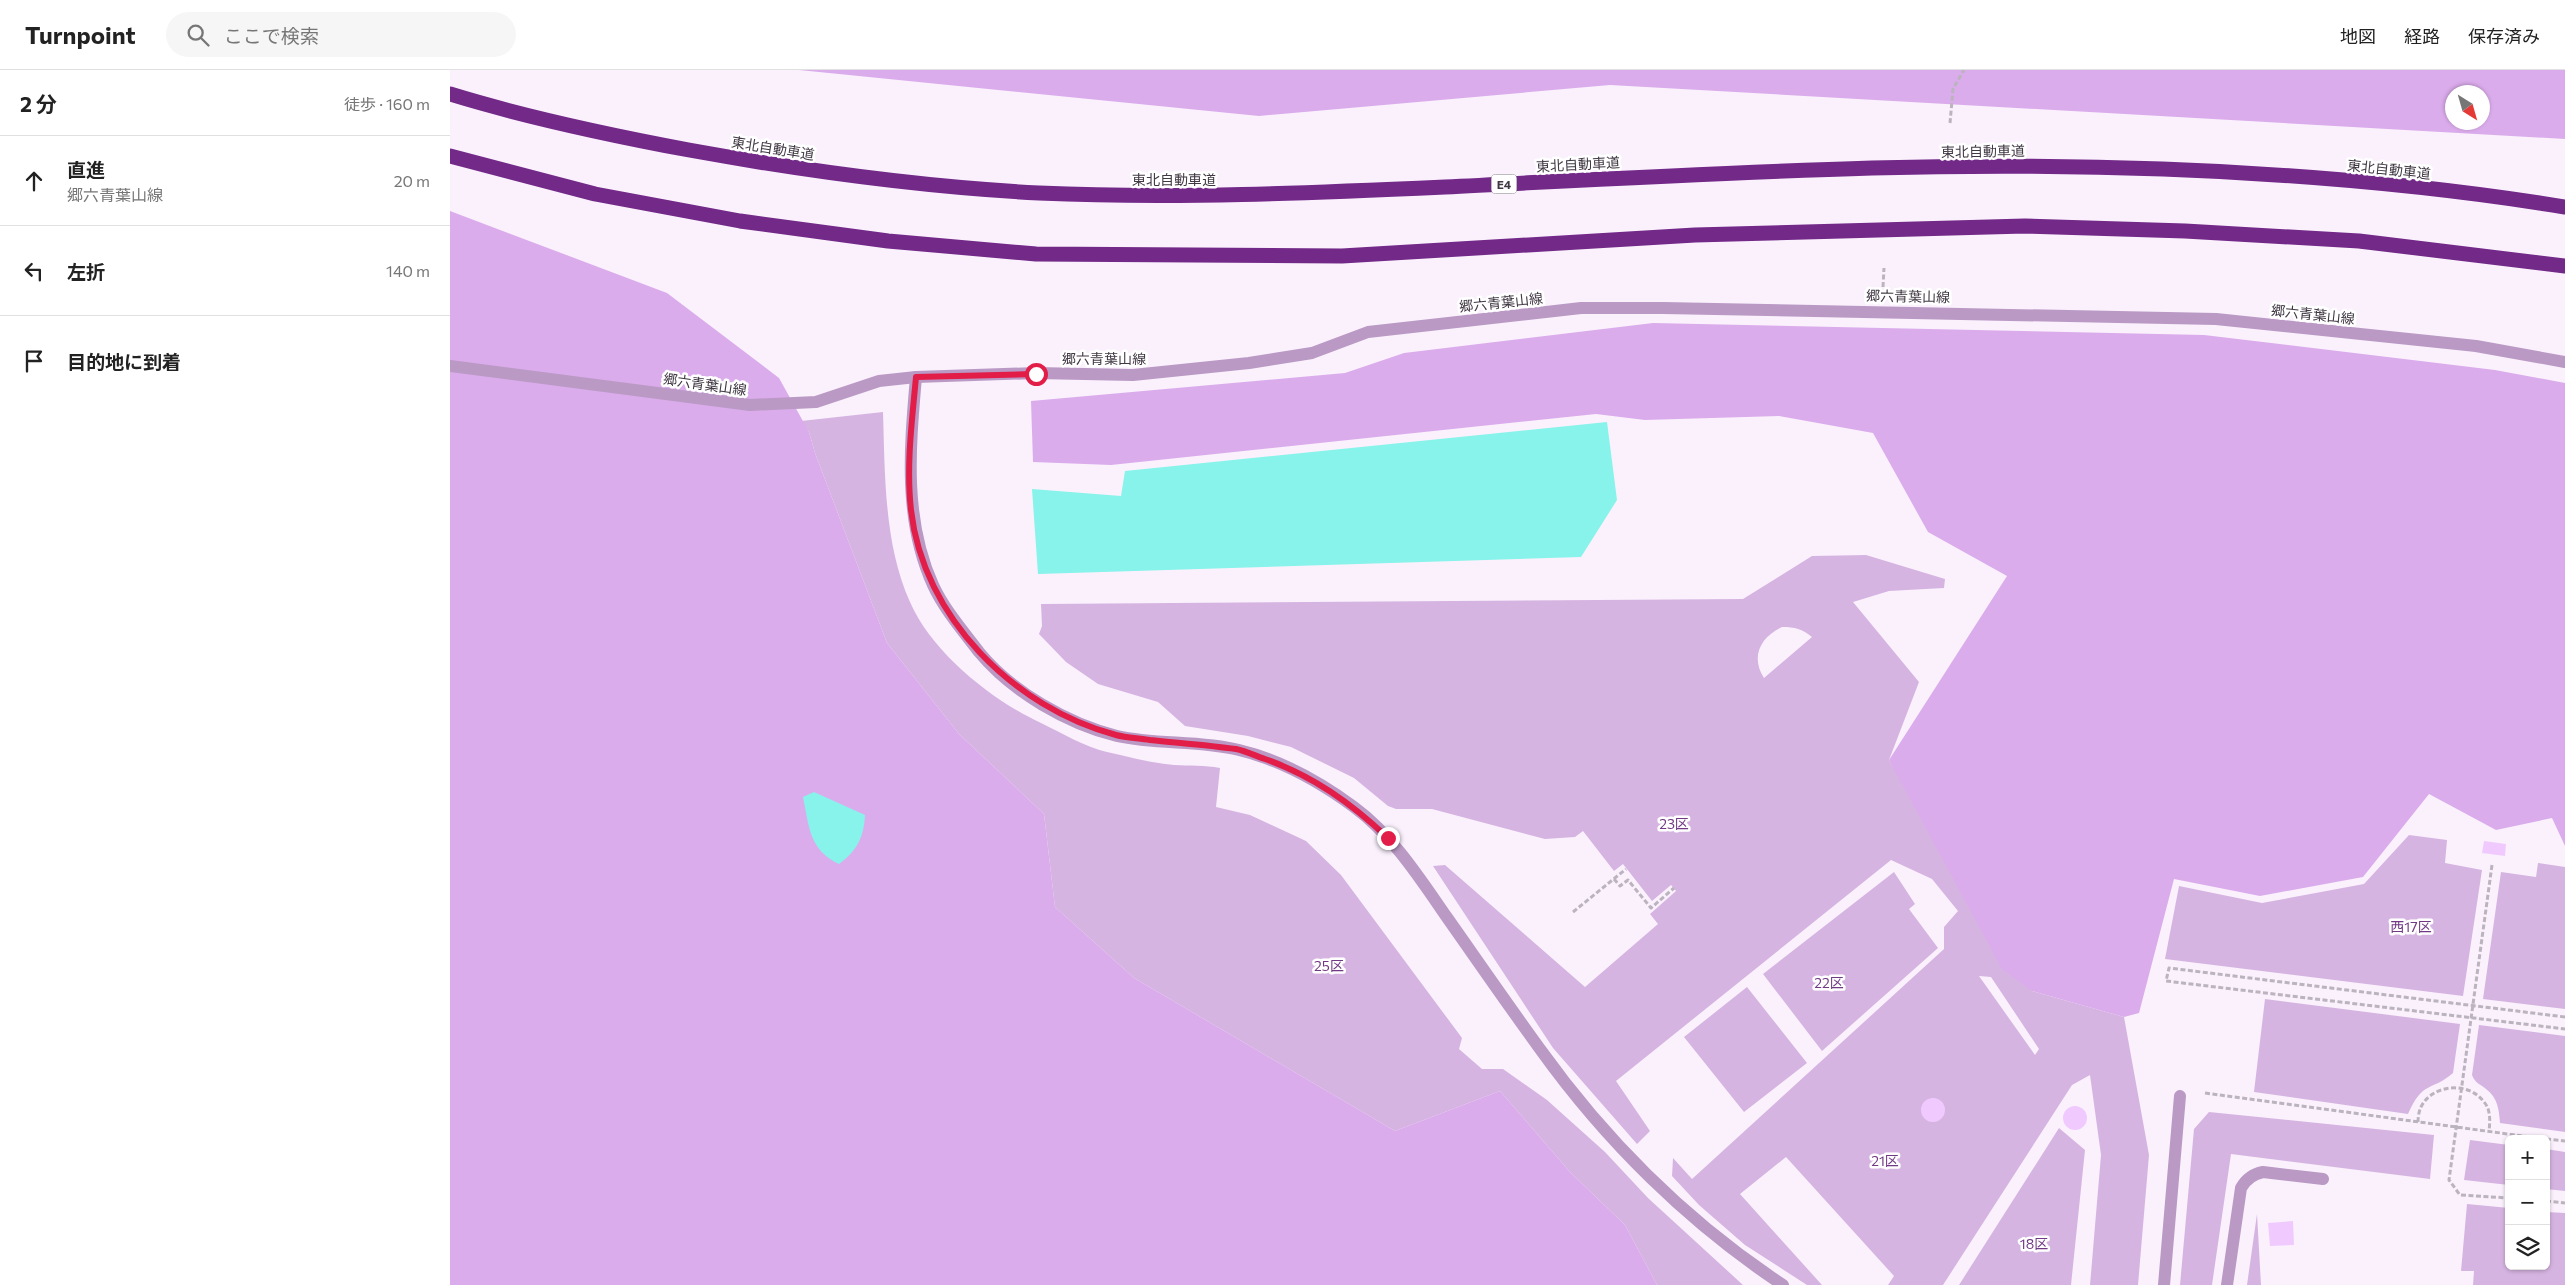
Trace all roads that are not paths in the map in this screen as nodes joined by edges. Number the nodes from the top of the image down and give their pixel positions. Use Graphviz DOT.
graph roads {
  1 [pos="450,94"];
  2 [pos="450,156"];
  3 [pos="2565,207"];
  4 [pos="2565,266"];
  5 [pos="2565,362"];
  6 [pos="450,366"];
  7 [pos="916,377"];
  8 [pos="2180,1096"];
  9 [pos="2323,1179"];
  10 [pos="1783,1285"];
  11 [pos="2164,1285"];
  12 [pos="2227,1285"];
  1 -- 3 [label="highway, 東北自動車道 / E4"];
  2 -- 4 [label="highway"];
  5 -- 7 [label="street, 郷六青葉山線"];
  6 -- 7 [label="street, 郷六青葉山線"];
  7 -- 10 [label="street"];
  8 -- 11 [label="street"];
  9 -- 12 [label="street"];
}
